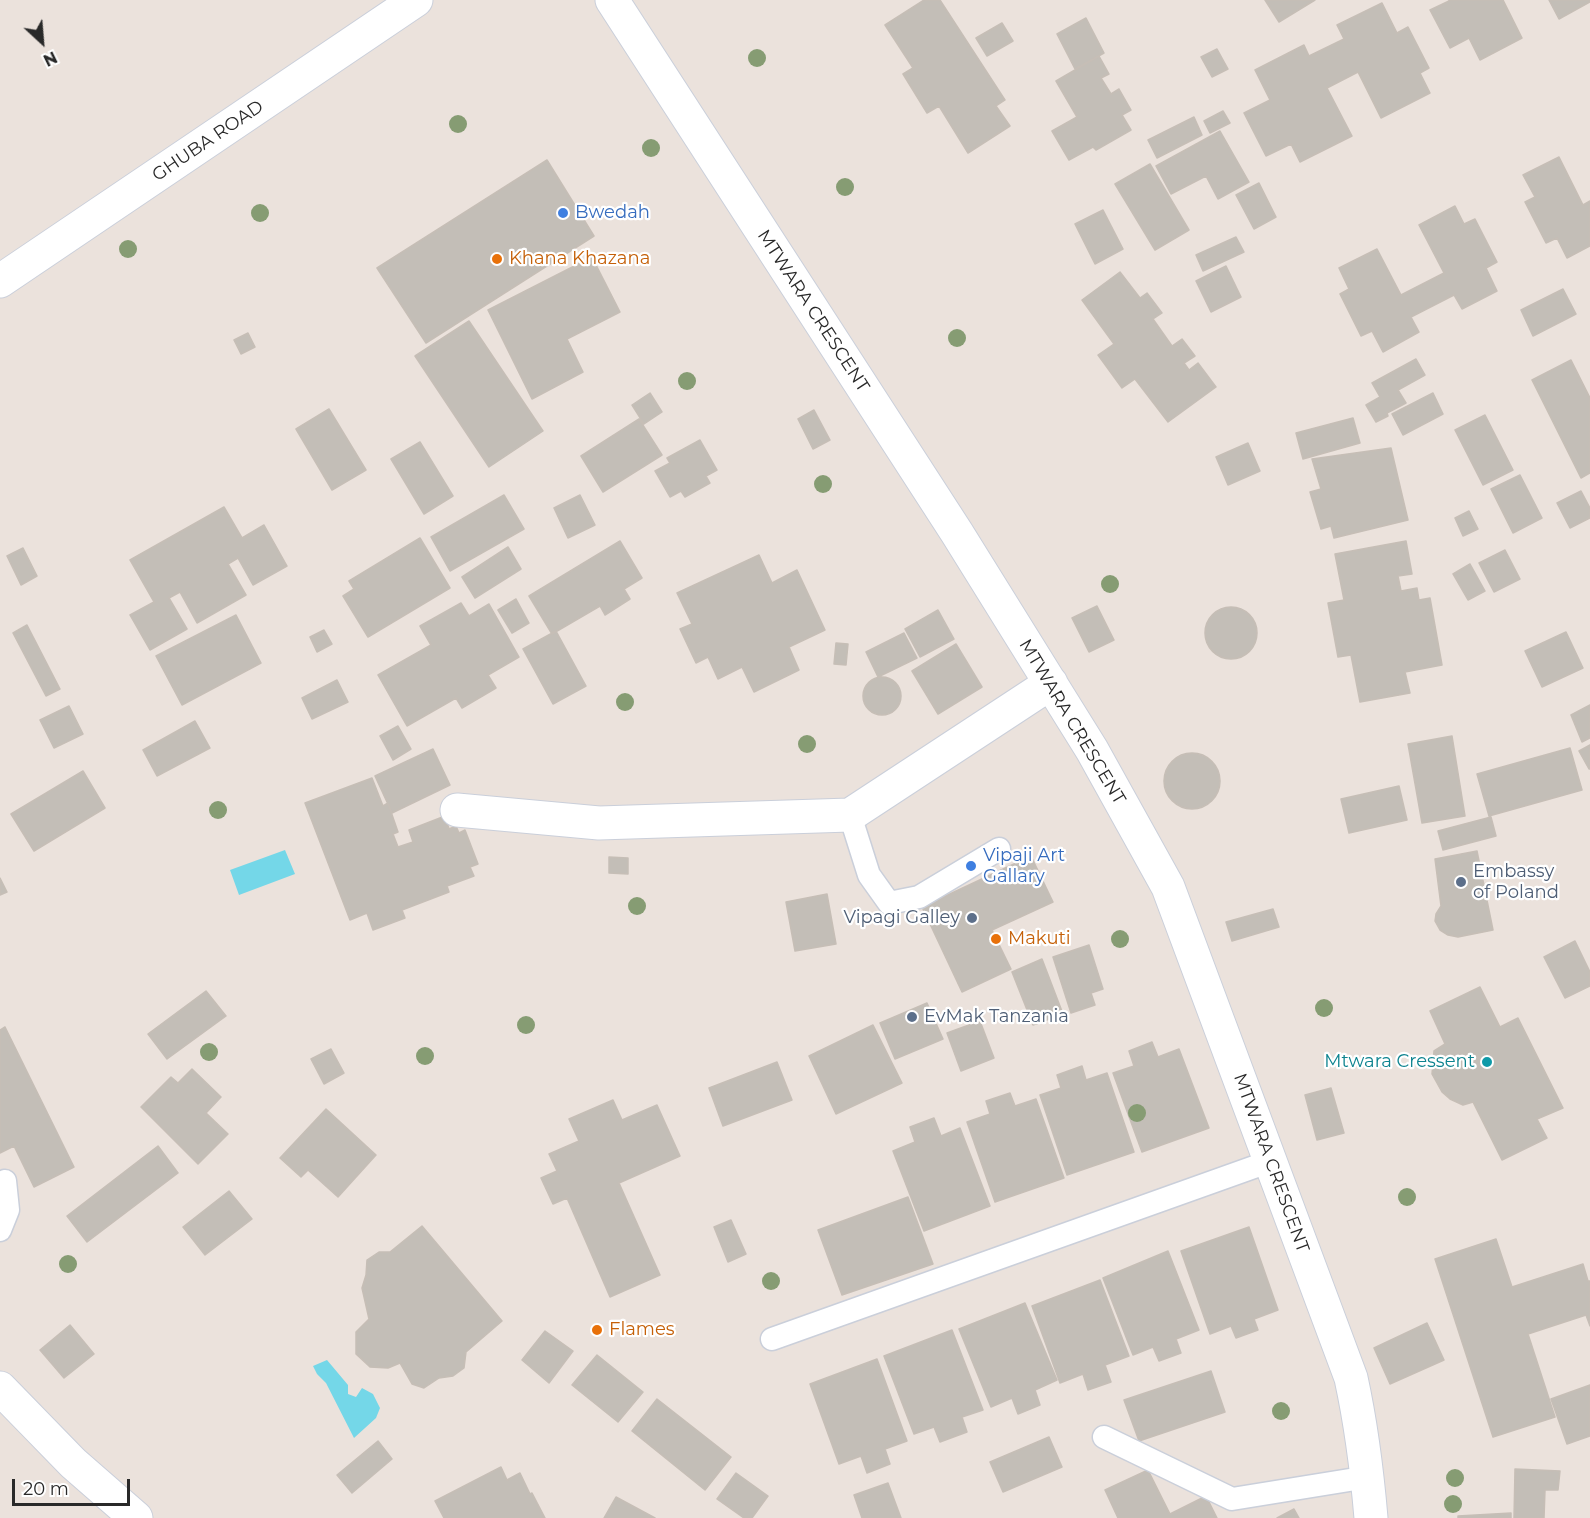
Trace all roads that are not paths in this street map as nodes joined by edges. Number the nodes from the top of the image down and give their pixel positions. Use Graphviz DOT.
graph roads {
  1 [pos="416,0"];
  2 [pos="612,0"];
  3 [pos="0,281"];
  4 [pos="1051,683"];
  5 [pos="457,810"];
  6 [pos="850,815"];
  7 [pos="999,849"];
  8 [pos="1271,1161"];
  9 [pos="5,1181"];
  10 [pos="0,1230"];
  11 [pos="772,1339"];
  12 [pos="0,1388"];
  13 [pos="1104,1437"];
  14 [pos="1368,1477"];
  15 [pos="136,1518"];
  16 [pos="1371,1518"];
  1 -- 3 [label="street, GHUBA ROAD"];
  2 -- 4 [label="street, MTWARA CRESCENT"];
  4 -- 6 [label="street"];
  4 -- 8 [label="street, MTWARA CRESCENT"];
  5 -- 6 [label="street"];
  6 -- 7 [label="lane"];
  8 -- 11 [label="lane"];
  8 -- 14 [label="street, MTWARA CRESCENT"];
  9 -- 10 [label="lane"];
  12 -- 15 [label="street"];
  13 -- 14 [label="lane"];
  14 -- 16 [label="street, MTWARA CRESCENT"];
}
